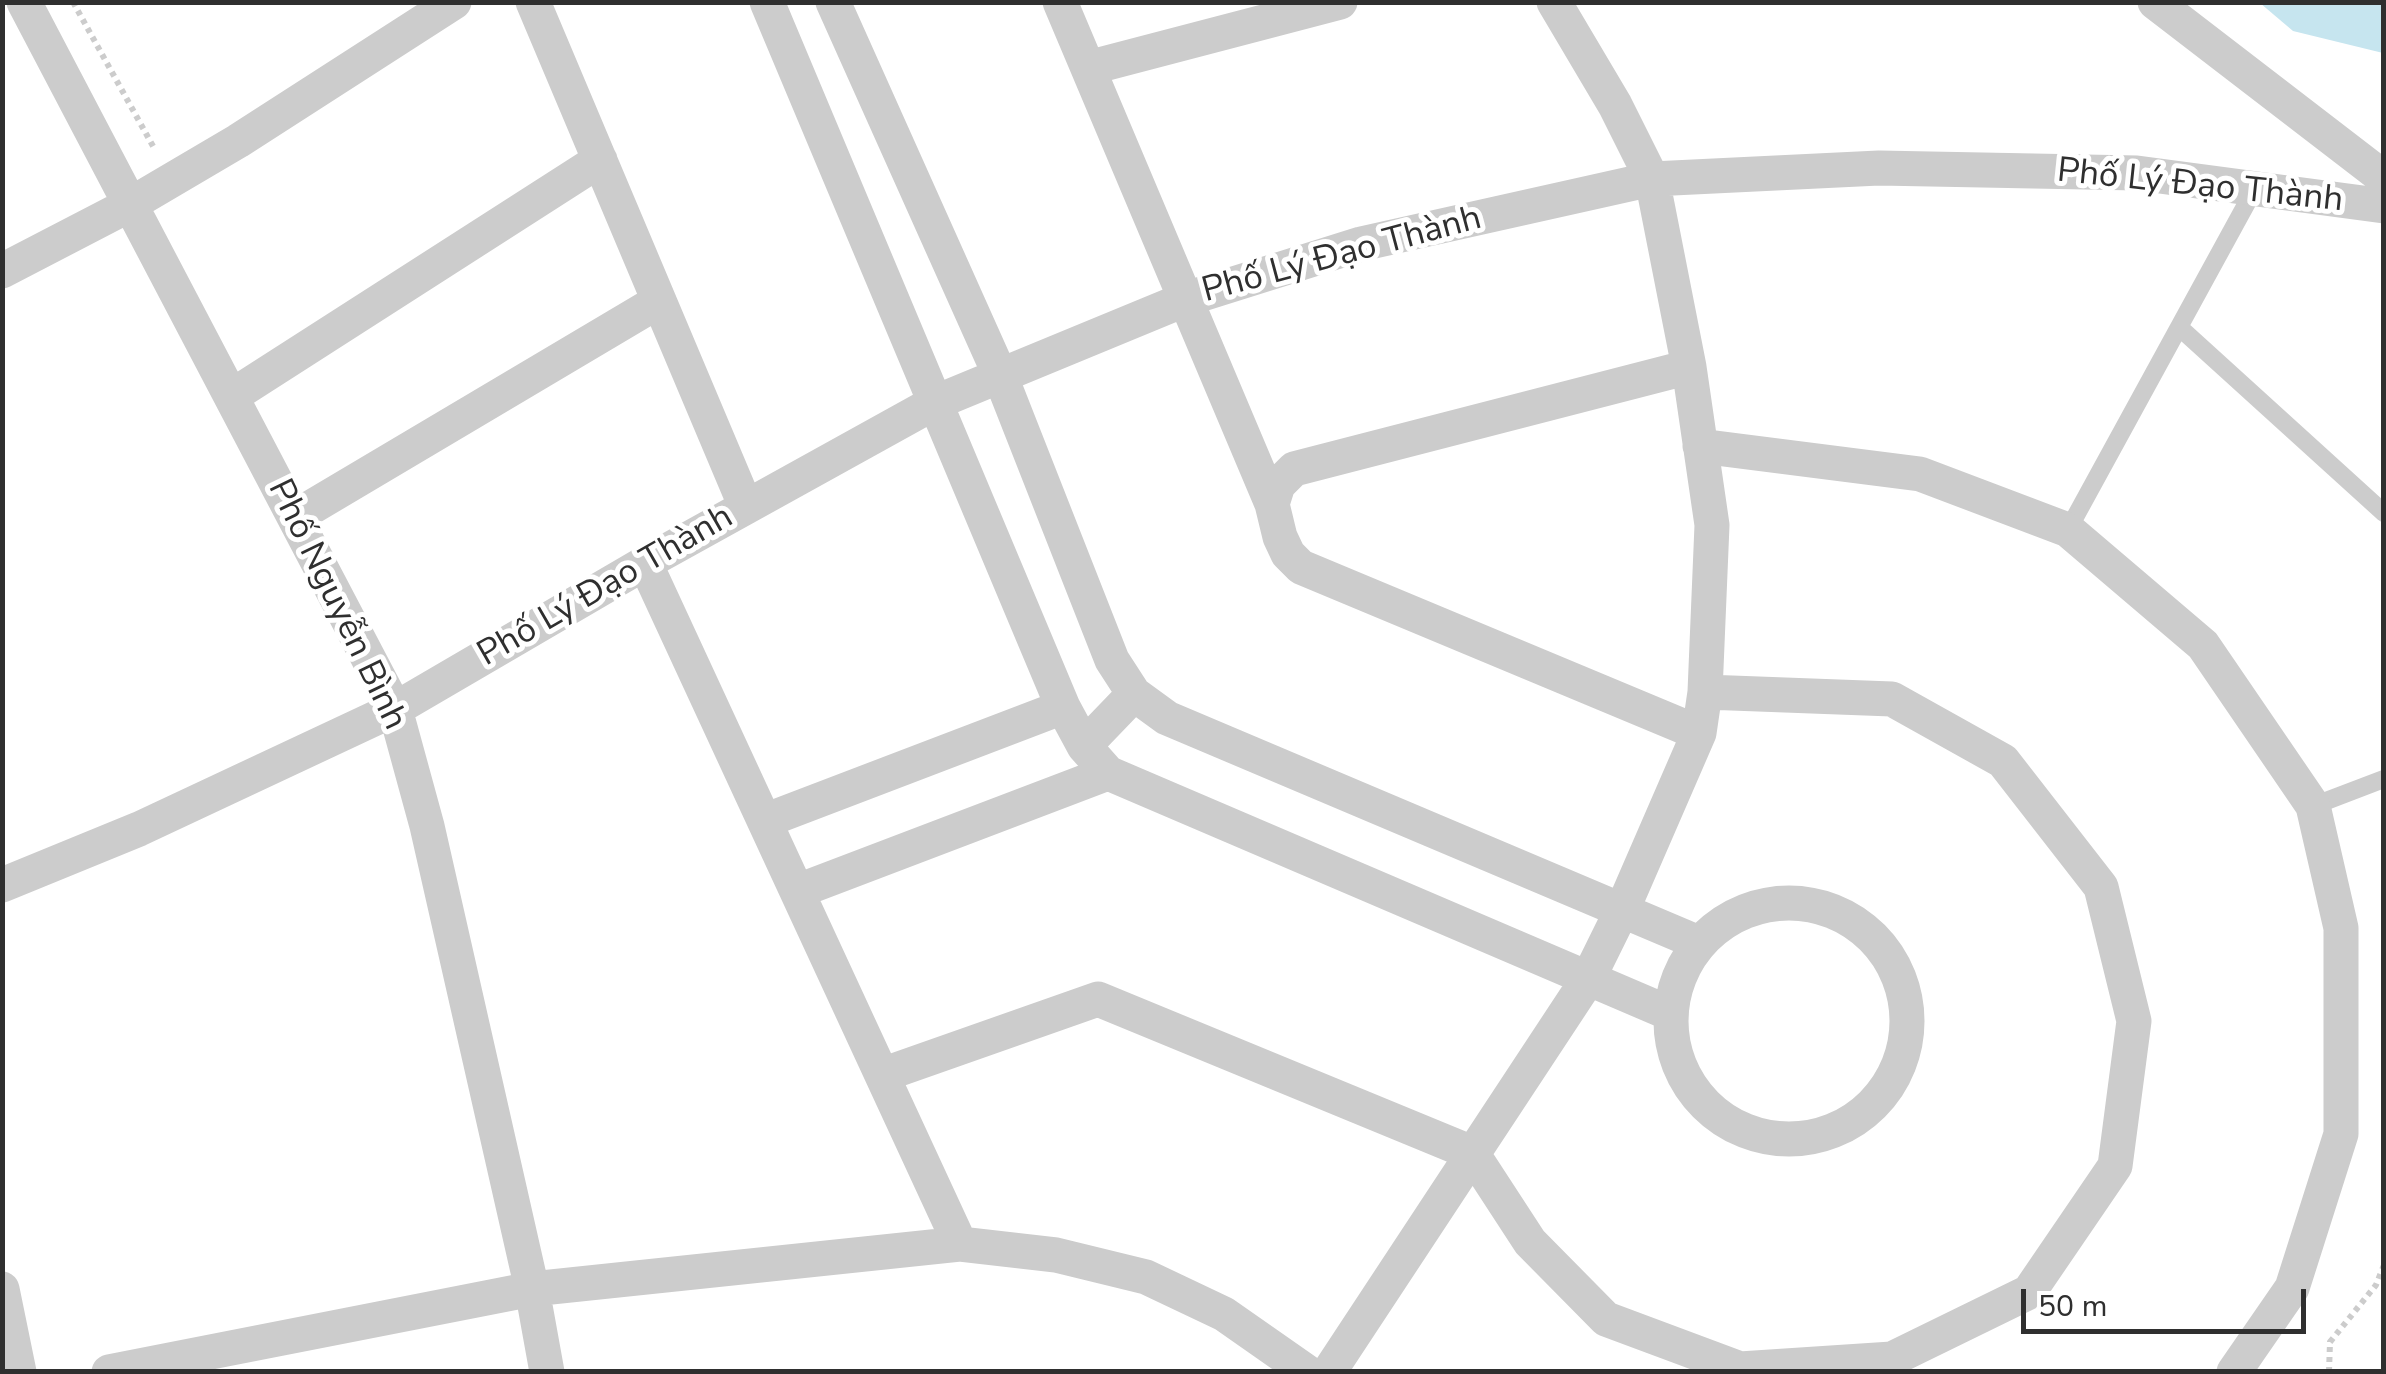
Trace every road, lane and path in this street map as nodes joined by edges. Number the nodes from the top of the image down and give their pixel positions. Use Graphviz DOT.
graph roads {
  1 [pos="24,2"];
  2 [pos="73,2"];
  3 [pos="454,2"];
  4 [pos="533,2"];
  5 [pos="766,2"];
  6 [pos="833,2"];
  7 [pos="1060,2"];
  8 [pos="1340,2"];
  9 [pos="1554,2"];
  10 [pos="2155,2"];
  11 [pos="1088,68"];
  12 [pos="155,150"];
  13 [pos="600,160"];
  14 [pos="2384,178"];
  15 [pos="1652,179"];
  16 [pos="2254,190"];
  17 [pos="131,204"];
  18 [pos="2384,206"];
  19 [pos="2,271"];
  20 [pos="1186,299"];
  21 [pos="659,301"];
  22 [pos="2178,327"];
  23 [pos="1689,368"];
  24 [pos="1000,374"];
  25 [pos="232,396"];
  26 [pos="934,404"];
  27 [pos="1700,446"];
  28 [pos="1272,504"];
  29 [pos="746,507"];
  30 [pos="2384,514"];
  31 [pos="294,518"];
  32 [pos="2068,530"];
  33 [pos="645,563"];
  34 [pos="1704,692"];
  35 [pos="1134,694"];
  36 [pos="1062,707"];
  37 [pos="395,709"];
  38 [pos="1699,733"];
  39 [pos="1084,746"];
  40 [pos="1108,774"];
  41 [pos="2384,779"];
  42 [pos="2313,806"];
  43 [pos="767,820"];
  44 [pos="2,885"];
  45 [pos="798,891"];
  46 [pos="1622,908"];
  47 [pos="1699,942"];
  48 [pos="1588,978"];
  49 [pos="1670,1012"];
  50 [pos="882,1075"];
  51 [pos="1472,1153"];
  52 [pos="960,1244"];
  53 [pos="2384,1266"];
  54 [pos="2,1288"];
  55 [pos="532,1289"];
  56 [pos="18,1372"];
  57 [pos="109,1372"];
  58 [pos="547,1372"];
  59 [pos="1307,1372"];
  60 [pos="1329,1372"];
  61 [pos="2234,1372"];
  62 [pos="2329,1372"];
  1 -- 17 [label="street, Phố Nguyễn Bình"];
  2 -- 12 [label="path"];
  3 -- 17 [label="street"];
  4 -- 13 [label="street"];
  5 -- 26 [label="street"];
  6 -- 24 [label="street"];
  7 -- 11 [label="street"];
  8 -- 11 [label="street"];
  9 -- 15 [label="street"];
  10 -- 14 [label="street"];
  11 -- 20 [label="street"];
  13 -- 21 [label="street"];
  13 -- 25 [label="street"];
  15 -- 16 [label="street, Phố Lý Đạo Thành"];
  15 -- 20 [label="street, Phố Lý Đạo Thành"];
  15 -- 23 [label="street"];
  16 -- 18 [label="street, Phố Lý Đạo Thành"];
  16 -- 22 [label="lane"];
  17 -- 19 [label="street"];
  17 -- 25 [label="street, Phố Nguyễn Bình"];
  20 -- 24 [label="street, Phố Lý Đạo Thành"];
  20 -- 28 [label="street"];
  21 -- 29 [label="street"];
  21 -- 31 [label="street"];
  22 -- 30 [label="lane"];
  22 -- 32 [label="lane"];
  23 -- 27 [label="street"];
  23 -- 28 [label="street"];
  24 -- 26 [label="street, Phố Lý Đạo Thành"];
  24 -- 35 [label="street"];
  25 -- 31 [label="street, Phố Nguyễn Bình"];
  26 -- 29 [label="street, Phố Lý Đạo Thành"];
  26 -- 36 [label="street"];
  27 -- 32 [label="street"];
  27 -- 34 [label="street"];
  28 -- 38 [label="street"];
  29 -- 33 [label="street, Phố Lý Đạo Thành"];
  31 -- 37 [label="street, Phố Nguyễn Bình"];
  32 -- 42 [label="street"];
  33 -- 37 [label="street, Phố Lý Đạo Thành"];
  33 -- 43 [label="street"];
  34 -- 38 [label="street"];
  34 -- 51 [label="street"];
  35 -- 39 [label="street"];
  35 -- 46 [label="street"];
  36 -- 39 [label="street"];
  36 -- 43 [label="street"];
  37 -- 44 [label="street, Phố Lý Đạo Thành"];
  37 -- 55 [label="street, Phố Nguyễn Bình"];
  38 -- 46 [label="street"];
  39 -- 40 [label="street"];
  40 -- 45 [label="street"];
  40 -- 48 [label="street"];
  41 -- 42 [label="lane"];
  42 -- 61 [label="street"];
  43 -- 45 [label="street"];
  45 -- 50 [label="street"];
  46 -- 47 [label="street"];
  46 -- 48 [label="street"];
  47 -- 49 [label="street"];
  47 -- 49 [label="street"];
  48 -- 49 [label="street"];
  48 -- 51 [label="street"];
  50 -- 51 [label="street"];
  50 -- 52 [label="street"];
  51 -- 60 [label="street"];
  52 -- 55 [label="street"];
  52 -- 59 [label="street"];
  53 -- 62 [label="path"];
  54 -- 56 [label="street"];
  55 -- 57 [label="street"];
  55 -- 58 [label="street, Phố Nguyễn Bình"];
}
